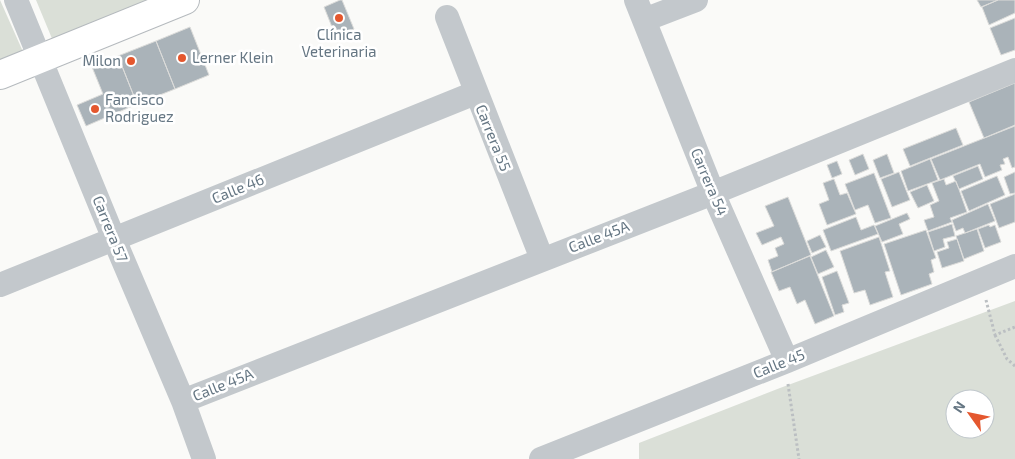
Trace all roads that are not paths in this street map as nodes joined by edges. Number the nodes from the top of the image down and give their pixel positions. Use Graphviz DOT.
graph roads {
  1 [pos="16,0"];
  2 [pos="185,0"];
  3 [pos="696,0"];
  4 [pos="640,10"];
  5 [pos="446,16"];
  6 [pos="40,58"];
  7 [pos="1015,70"];
  8 [pos="0,75"];
  9 [pos="475,93"];
  10 [pos="713,193"];
  11 [pos="114,239"];
  12 [pos="542,259"];
  13 [pos="1015,266"];
  14 [pos="0,285"];
  15 [pos="787,361"];
  16 [pos="183,401"];
  17 [pos="204,459"];
  18 [pos="541,459"];
  1 -- 6 [label="street, Carrera 57"];
  2 -- 6 [label="main road"];
  3 -- 4 [label="street"];
  4 -- 10 [label="street, Carrera 54"];
  5 -- 9 [label="street, Carrera 55"];
  6 -- 8 [label="main road"];
  6 -- 11 [label="street, Carrera 57"];
  7 -- 10 [label="street, Calle 45A"];
  9 -- 11 [label="street, Calle 46"];
  9 -- 12 [label="street, Carrera 55"];
  10 -- 12 [label="street, Calle 45A"];
  10 -- 15 [label="street, Carrera 54"];
  11 -- 14 [label="street, Calle 46"];
  11 -- 16 [label="street, Carrera 57"];
  12 -- 16 [label="street, Calle 45A"];
  13 -- 15 [label="street, Calle 45"];
  15 -- 18 [label="street, Calle 45"];
  16 -- 17 [label="street, Carrera 57"];
}
